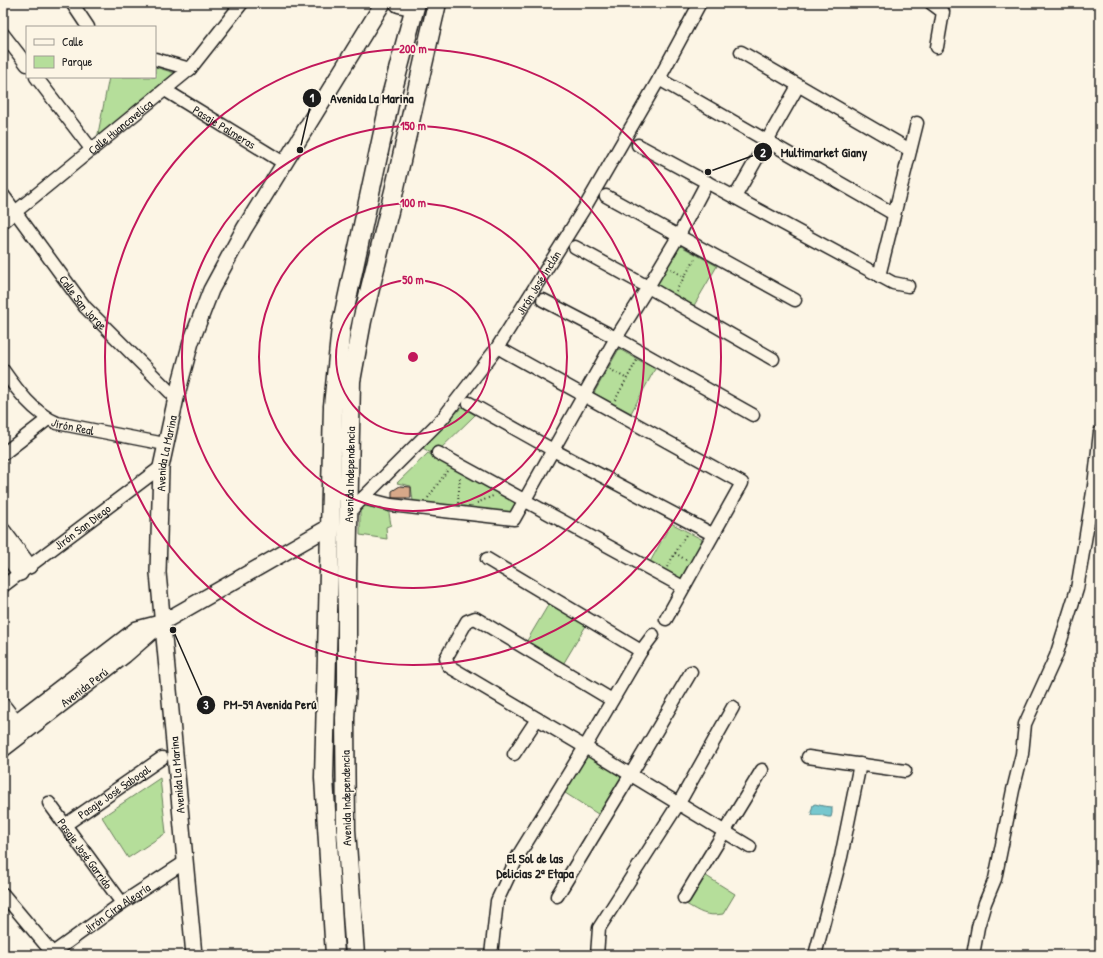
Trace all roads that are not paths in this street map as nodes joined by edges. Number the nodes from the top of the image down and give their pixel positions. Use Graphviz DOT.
graph roads {
  1 [pos="72,3"];
  2 [pos="242,3"];
  3 [pos="410,3"];
  4 [pos="437,3"];
  5 [pos="700,3"];
  6 [pos="932,3"];
  7 [pos="379,5"];
  8 [pos="87,26"];
  9 [pos="3,34"];
  10 [pos="937,47"];
  11 [pos="741,52"];
  12 [pos="156,59"];
  13 [pos="26,65"];
  14 [pos="190,69"];
  15 [pos="37,78"];
  16 [pos="660,80"];
  17 [pos="798,86"];
  18 [pos="164,90"];
  19 [pos="917,123"];
  20 [pos="767,141"];
  21 [pos="638,145"];
  22 [pos="92,150"];
  23 [pos="910,150"];
  24 [pos="284,163"];
  25 [pos="376,167"];
  26 [pos="398,171"];
  27 [pos="707,182"];
  28 [pos="3,195"];
  29 [pos="606,196"];
  30 [pos="735,197"];
  31 [pos="17,212"];
  32 [pos="894,214"];
  33 [pos="3,222"];
  34 [pos="679,235"];
  35 [pos="575,247"];
  36 [pos="879,276"];
  37 [pos="908,286"];
  38 [pos="648,287"];
  39 [pos="543,300"];
  40 [pos="796,300"];
  41 [pos="616,338"];
  42 [pos="504,351"];
  43 [pos="773,359"];
  44 [pos="3,370"];
  45 [pos="583,395"];
  46 [pos="176,398"];
  47 [pos="469,402"];
  48 [pos="333,406"];
  49 [pos="351,406"];
  50 [pos="753,415"];
  51 [pos="48,419"];
  52 [pos="1100,432"];
  53 [pos="165,444"];
  54 [pos="553,450"];
  55 [pos="438,453"];
  56 [pos="3,454"];
  57 [pos="161,467"];
  58 [pos="363,498"];
  59 [pos="524,500"];
  60 [pos="349,513"];
  61 [pos="329,527"];
  62 [pos="3,532"];
  63 [pos="712,534"];
  64 [pos="3,550"];
  65 [pos="487,559"];
  66 [pos="25,570"];
  67 [pos="3,586"];
  68 [pos="683,587"];
  69 [pos="666,619"];
  70 [pos="163,622"];
  71 [pos="653,635"];
  72 [pos="641,651"];
  73 [pos="691,672"];
  74 [pos="328,682"];
  75 [pos="347,682"];
  76 [pos="612,700"];
  77 [pos="3,704"];
  78 [pos="733,707"];
  79 [pos="537,719"];
  80 [pos="18,722"];
  81 [pos="3,732"];
  82 [pos="585,747"];
  83 [pos="3,749"];
  84 [pos="514,754"];
  85 [pos="808,757"];
  86 [pos="162,758"];
  87 [pos="860,764"];
  88 [pos="762,770"];
  89 [pos="905,771"];
  90 [pos="631,774"];
  91 [pos="49,803"];
  92 [pos="679,803"];
  93 [pos="65,825"];
  94 [pos="725,832"];
  95 [pos="346,841"];
  96 [pos="328,843"];
  97 [pos="750,848"];
  98 [pos="185,862"];
  99 [pos="350,888"];
  100 [pos="331,890"];
  101 [pos="3,894"];
  102 [pos="557,896"];
  103 [pos="684,898"];
  104 [pos="122,903"];
  105 [pos="52,954"];
  106 [pos="194,955"];
  107 [pos="335,955"];
  108 [pos="355,955"];
  109 [pos="491,955"];
  110 [pos="597,955"];
  111 [pos="815,955"];
  112 [pos="973,955"];
  1 -- 8 [label="street"];
  2 -- 14 [label="street, Calle Huancavelica"];
  3 -- 25 [label="main road, Avenida Independencia"];
  4 -- 26 [label="main road, Avenida Independencia"];
  5 -- 16 [label="street, Jirón José Inclán"];
  6 -- 10 [label="street"];
  7 -- 24 [label="street, Avenida La Marina"];
  9 -- 13 [label="street"];
  11 -- 17 [label="street"];
  12 -- 14 [label="street"];
  14 -- 18 [label="street, Calle Huancavelica"];
  15 -- 22 [label="street"];
  16 -- 20 [label="street"];
  16 -- 58 [label="street, Jirón José Inclán"];
  17 -- 20 [label="street"];
  17 -- 23 [label="street"];
  18 -- 22 [label="street, Calle Huancavelica"];
  18 -- 24 [label="street, Pasaje Palmeras"];
  19 -- 23 [label="street"];
  20 -- 30 [label="street"];
  20 -- 32 [label="street"];
  21 -- 27 [label="street"];
  22 -- 31 [label="street, Calle Huancavelica"];
  23 -- 32 [label="street"];
  24 -- 46 [label="street, Avenida La Marina"];
  25 -- 26 [label="main road"];
  25 -- 48 [label="main road, Avenida Independencia"];
  26 -- 49 [label="main road, Avenida Independencia"];
  27 -- 30 [label="street"];
  27 -- 34 [label="street"];
  28 -- 31 [label="street, Calle San Jorge"];
  29 -- 34 [label="street"];
  30 -- 36 [label="street"];
  31 -- 33 [label="street, Calle Huancavelica"];
  31 -- 46 [label="street, Calle San Jorge"];
  32 -- 36 [label="street"];
  34 -- 38 [label="street"];
  34 -- 40 [label="street"];
  35 -- 38 [label="street"];
  36 -- 37 [label="street"];
  38 -- 41 [label="street"];
  38 -- 43 [label="street"];
  39 -- 41 [label="street"];
  41 -- 45 [label="street"];
  41 -- 50 [label="street"];
  42 -- 45 [label="street"];
  44 -- 51 [label="street, Jirón Real"];
  45 -- 54 [label="street"];
  45 -- 63 [label="street"];
  46 -- 53 [label="street, Avenida La Marina"];
  47 -- 54 [label="street"];
  48 -- 49 [label="main road"];
  48 -- 61 [label="main road, Avenida Independencia"];
  49 -- 60 [label="main road, Avenida Independencia"];
  51 -- 53 [label="street, Jirón Real"];
  51 -- 56 [label="street"];
  52 -- 112 [label="street"];
  53 -- 57 [label="street, Avenida La Marina"];
  54 -- 59 [label="street"];
  54 -- 63 [label="street"];
  55 -- 59 [label="street"];
  57 -- 66 [label="street, Jirón San Diego"];
  57 -- 70 [label="street, Avenida La Marina"];
  58 -- 59 [label="street"];
  58 -- 60 [label="street, Jirón José Inclán"];
  59 -- 68 [label="street"];
  60 -- 61 [label="street, Jirón José Inclán"];
  60 -- 75 [label="main road, Avenida Independencia"];
  61 -- 70 [label="street, Avenida Perú"];
  61 -- 74 [label="main road, Avenida Independencia"];
  62 -- 66 [label="street"];
  63 -- 68 [label="street"];
  64 -- 66 [label="street"];
  65 -- 72 [label="street"];
  66 -- 67 [label="street, Jirón San Diego"];
  68 -- 69 [label="street"];
  70 -- 80 [label="street, Avenida Perú"];
  70 -- 83 [label="street, Avenida Perú"];
  70 -- 98 [label="street, Avenida La Marina"];
  71 -- 72 [label="street"];
  72 -- 76 [label="street"];
  73 -- 90 [label="street"];
  74 -- 75 [label="main road"];
  74 -- 96 [label="main road, Avenida Independencia"];
  75 -- 95 [label="main road, Avenida Independencia"];
  76 -- 79 [label="street"];
  76 -- 82 [label="street"];
  77 -- 80 [label="street"];
  78 -- 92 [label="street"];
  79 -- 82 [label="street"];
  79 -- 84 [label="street"];
  80 -- 81 [label="street, Avenida Perú"];
  82 -- 90 [label="street"];
  82 -- 109 [label="street"];
  85 -- 87 [label="street"];
  86 -- 93 [label="street, Pasaje José Sabogal"];
  87 -- 89 [label="street"];
  87 -- 111 [label="street"];
  88 -- 94 [label="street"];
  90 -- 92 [label="street"];
  90 -- 102 [label="street"];
  91 -- 93 [label="street, Pasaje José Garrido"];
  92 -- 94 [label="street"];
  92 -- 110 [label="street"];
  93 -- 104 [label="street, Pasaje José Garrido"];
  94 -- 97 [label="street"];
  94 -- 103 [label="street"];
  95 -- 96 [label="main road"];
  95 -- 99 [label="main road, Avenida Independencia"];
  96 -- 100 [label="main road, Avenida Independencia"];
  98 -- 104 [label="street, Jirón Ciro Alegría"];
  98 -- 106 [label="street, Avenida La Marina"];
  99 -- 100 [label="main road"];
  99 -- 108 [label="main road, Avenida Independencia"];
  100 -- 107 [label="main road, Avenida Independencia"];
  101 -- 105 [label="street"];
  104 -- 105 [label="street, Jirón Ciro Alegría"];
}
